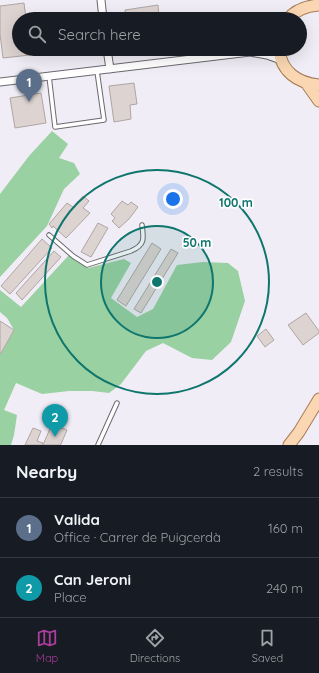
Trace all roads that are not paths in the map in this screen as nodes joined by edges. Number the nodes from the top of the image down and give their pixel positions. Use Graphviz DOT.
graph roads {
  1 [pos="101,0"];
  2 [pos="301,5"];
  3 [pos="319,5"];
  4 [pos="102,12"];
  5 [pos="108,56"];
  6 [pos="217,56"];
  7 [pos="280,56"];
  8 [pos="110,69"];
  9 [pos="97,70"];
  10 [pos="49,76"];
  11 [pos="0,82"];
  12 [pos="307,84"];
  13 [pos="319,85"];
  14 [pos="319,101"];
  15 [pos="142,225"];
  16 [pos="50,235"];
  17 [pos="319,399"];
  18 [pos="117,403"];
  19 [pos="98,445"];
  20 [pos="289,445"];
  1 -- 4 [label="street"];
  2 -- 3 [label="main road"];
  5 -- 8 [label="street"];
  6 -- 8 [label="street"];
  7 -- 12 [label="main road"];
  8 -- 9 [label="street"];
  9 -- 10 [label="street"];
  9 -- 10 [label="lane"];
  10 -- 11 [label="street"];
  12 -- 13 [label="main road"];
  12 -- 14 [label="main road"];
  15 -- 16 [label="lane"];
  17 -- 20 [label="main road"];
  18 -- 19 [label="lane"];
}
